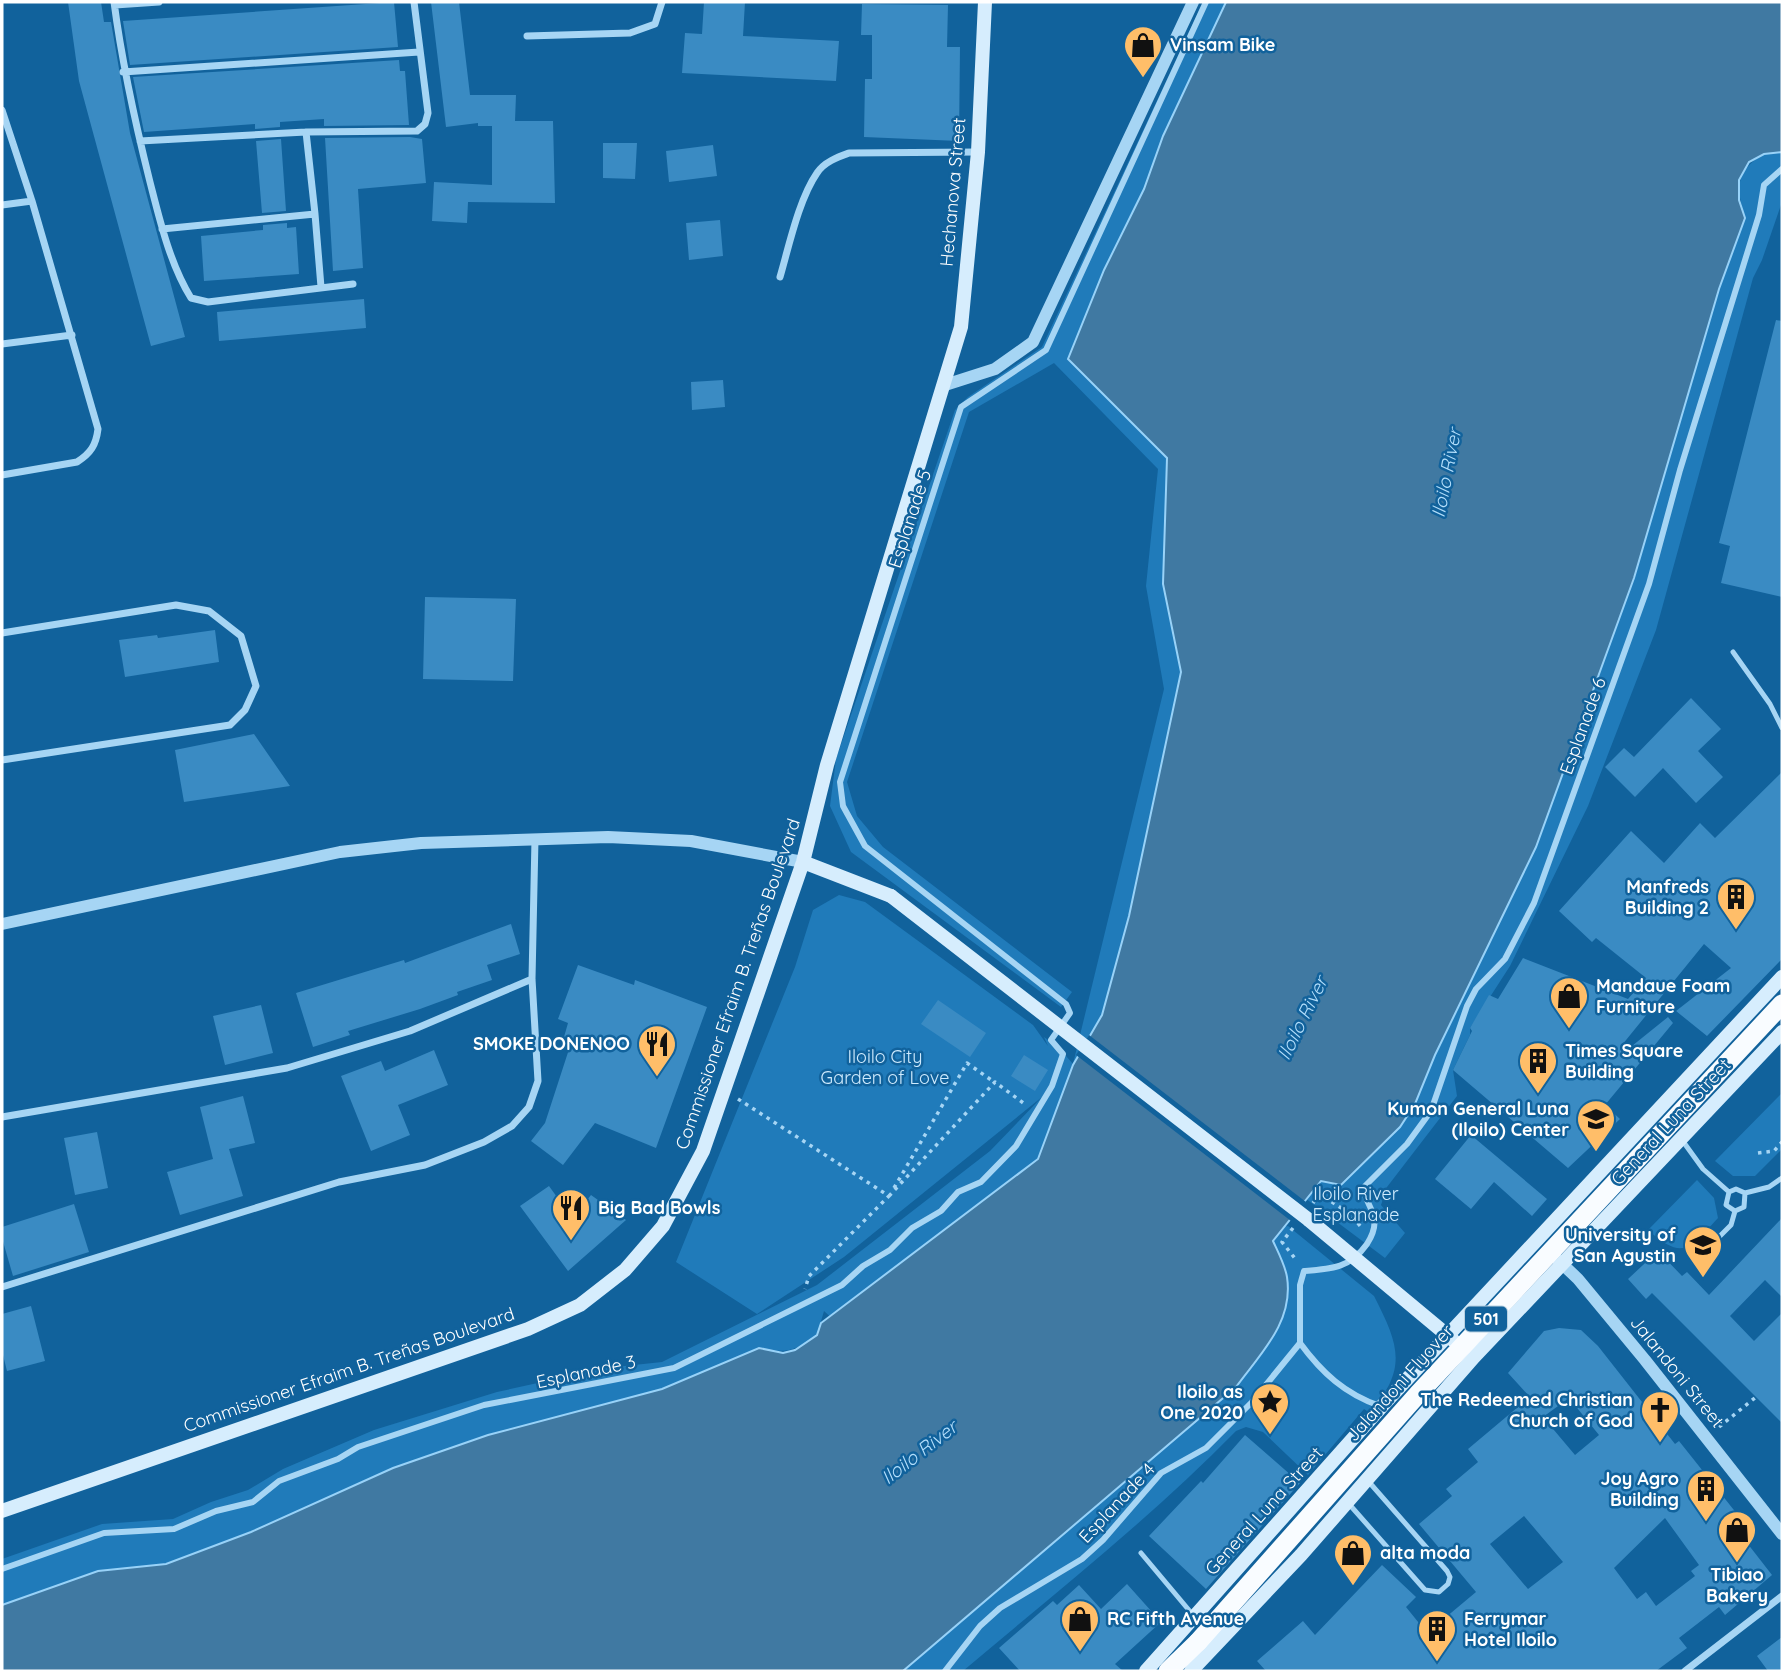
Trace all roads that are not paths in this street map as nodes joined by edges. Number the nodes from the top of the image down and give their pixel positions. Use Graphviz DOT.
graph roads {
  1 [pos="159,2"];
  2 [pos="414,2"];
  3 [pos="663,2"];
  4 [pos="985,2"];
  5 [pos="1193,2"];
  6 [pos="1206,2"];
  7 [pos="115,3"];
  8 [pos="527,36"];
  9 [pos="419,52"];
  10 [pos="124,72"];
  11 [pos="2,110"];
  12 [pos="306,132"];
  13 [pos="140,141"];
  14 [pos="978,152"];
  15 [pos="1782,169"];
  16 [pos="32,201"];
  17 [pos="2,205"];
  18 [pos="316,214"];
  19 [pos="162,229"];
  20 [pos="780,277"];
  21 [pos="353,284"];
  22 [pos="321,287"];
  23 [pos="72,335"];
  24 [pos="2,344"];
  25 [pos="945,385"];
  26 [pos="2,475"];
  27 [pos="2,633"];
  28 [pos="1732,652"];
  29 [pos="1782,727"];
  30 [pos="2,760"];
  31 [pos="535,839"];
  32 [pos="803,862"];
  33 [pos="2,924"];
  34 [pos="1782,977"];
  35 [pos="532,979"];
  36 [pos="1782,1004"];
  37 [pos="1782,1032"];
  38 [pos="1051,1040"];
  39 [pos="2,1117"];
  40 [pos="1680,1138"];
  41 [pos="1782,1178"];
  42 [pos="1729,1192"];
  43 [pos="1745,1194"];
  44 [pos="1734,1211"];
  45 [pos="1535,1242"];
  46 [pos="1357,1257"];
  47 [pos="1694,1262"];
  48 [pos="1565,1265"];
  49 [pos="2,1287"];
  50 [pos="1447,1336"];
  51 [pos="1300,1343"];
  52 [pos="1474,1357"];
  53 [pos="1382,1406"];
  54 [pos="1367,1479"];
  55 [pos="1347,1502"];
  56 [pos="2,1511"];
  57 [pos="1782,1534"];
  58 [pos="1141,1553"];
  59 [pos="2,1569"];
  60 [pos="1782,1597"];
  61 [pos="1196,1618"];
  62 [pos="945,1671"];
  63 [pos="1146,1671"];
  64 [pos="1168,1671"];
  65 [pos="1191,1671"];
  66 [pos="1685,1671"];
  1 -- 7 [label="street"];
  2 -- 9 [label="street"];
  3 -- 8 [label="street"];
  4 -- 14 [label="main road, Hechanova Street"];
  5 -- 25 [label="street"];
  6 -- 38 [label="street, Esplanade 5"];
  7 -- 10 [label="street"];
  9 -- 10 [label="street"];
  9 -- 12 [label="street"];
  10 -- 13 [label="street"];
  11 -- 16 [label="street"];
  12 -- 13 [label="street"];
  12 -- 18 [label="street"];
  13 -- 19 [label="street"];
  14 -- 20 [label="street"];
  14 -- 25 [label="main road, Hechanova Street"];
  15 -- 46 [label="street, Esplanade 6"];
  16 -- 17 [label="street"];
  16 -- 23 [label="street"];
  18 -- 19 [label="street"];
  18 -- 22 [label="street"];
  19 -- 22 [label="street"];
  21 -- 22 [label="street"];
  23 -- 24 [label="street"];
  23 -- 26 [label="street"];
  25 -- 32 [label="main road, Commissioner Efraim B. Treñas Boulevard"];
  27 -- 30 [label="street"];
  28 -- 29 [label="lane"];
  31 -- 32 [label="street"];
  31 -- 33 [label="street"];
  31 -- 35 [label="street"];
  32 -- 46 [label="main road, bridge"];
  32 -- 56 [label="main road, Commissioner Efraim B. Treñas Boulevard"];
  34 -- 45 [label="main road, General Luna Street / 501"];
  35 -- 39 [label="street"];
  35 -- 49 [label="street"];
  36 -- 64 [label="highway, Jalandoni Flyover / 501, bridge"];
  37 -- 40 [label="main road, General Luna Street / 501"];
  38 -- 59 [label="street, Esplanade 3"];
  40 -- 42 [label="lane"];
  40 -- 48 [label="main road, General Luna Street / 501"];
  41 -- 43 [label="lane"];
  42 -- 43 [label="lane"];
  42 -- 44 [label="lane"];
  43 -- 44 [label="lane"];
  44 -- 47 [label="lane"];
  45 -- 48 [label="street, Jalandoni Street"];
  45 -- 50 [label="main road, General Luna Street / 501"];
  46 -- 50 [label="main road"];
  46 -- 51 [label="street"];
  48 -- 52 [label="main road, General Luna Street / 501"];
  48 -- 57 [label="street, Jalandoni Street"];
  50 -- 52 [label="main road"];
  50 -- 53 [label="main road, General Luna Street / 501"];
  51 -- 53 [label="street"];
  51 -- 62 [label="street, Esplanade 4"];
  52 -- 54 [label="main road, General Luna Street / 501"];
  53 -- 61 [label="main road, General Luna Street / 501"];
  54 -- 55 [label="main road, General Luna Street / 501"];
  54 -- 55 [label="lane"];
  55 -- 65 [label="main road, General Luna Street / 501"];
  58 -- 61 [label="lane"];
  60 -- 66 [label="street"];
  61 -- 63 [label="main road, General Luna Street / 501"];
}
